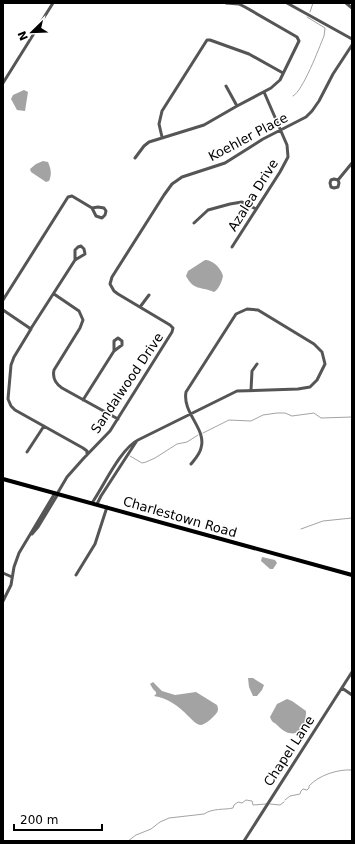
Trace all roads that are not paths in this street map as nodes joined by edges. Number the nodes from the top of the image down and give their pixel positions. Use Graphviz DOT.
graph roads {
  1 [pos="53,3"];
  2 [pos="226,3"];
  3 [pos="287,3"];
  4 [pos="346,3"];
  5 [pos="352,8"];
  6 [pos="352,39"];
  7 [pos="352,45"];
  8 [pos="283,73"];
  9 [pos="3,83"];
  10 [pos="226,86"];
  11 [pos="264,92"];
  12 [pos="237,106"];
  13 [pos="281,130"];
  14 [pos="162,137"];
  15 [pos="135,158"];
  16 [pos="352,163"];
  17 [pos="338,180"];
  18 [pos="92,208"];
  19 [pos="256,209"];
  20 [pos="194,223"];
  21 [pos="141,231"];
  22 [pos="232,247"];
  23 [pos="75,260"];
  24 [pos="54,294"];
  25 [pos="149,295"];
  26 [pos="3,300"];
  27 [pos="140,307"];
  28 [pos="3,310"];
  29 [pos="30,330"];
  30 [pos="114,351"];
  31 [pos="257,364"];
  32 [pos="251,390"];
  33 [pos="83,400"];
  34 [pos="190,414"];
  35 [pos="118,419"];
  36 [pos="44,426"];
  37 [pos="138,440"];
  38 [pos="27,452"];
  39 [pos="82,460"];
  40 [pos="191,464"];
  41 [pos="3,480"];
  42 [pos="57,494"];
  43 [pos="92,503"];
  44 [pos="97,504"];
  45 [pos="107,507"];
  46 [pos="3,573"];
  47 [pos="76,575"];
  48 [pos="352,575"];
  49 [pos="12,577"];
  50 [pos="3,601"];
  51 [pos="352,672"];
  52 [pos="342,688"];
  53 [pos="352,695"];
  54 [pos="244,841"];
  1 -- 9 [label="street"];
  2 -- 8 [label="street"];
  3 -- 6 [label="street"];
  4 -- 5 [label="street"];
  7 -- 13 [label="street, Koehler Place"];
  8 -- 11 [label="street"];
  8 -- 14 [label="street"];
  10 -- 12 [label="street"];
  11 -- 12 [label="street"];
  11 -- 13 [label="street, Azalea Drive"];
  12 -- 14 [label="street"];
  13 -- 19 [label="street, Azalea Drive"];
  13 -- 21 [label="street, Koehler Place"];
  14 -- 15 [label="street"];
  16 -- 17 [label="street"];
  18 -- 18 [label="street"];
  18 -- 26 [label="street"];
  19 -- 20 [label="street"];
  19 -- 22 [label="street, Azalea Drive"];
  21 -- 27 [label="street, Sandalwood Drive"];
  23 -- 23 [label="street"];
  23 -- 24 [label="street"];
  24 -- 29 [label="street"];
  24 -- 33 [label="street"];
  25 -- 27 [label="street"];
  27 -- 35 [label="street, Sandalwood Drive"];
  28 -- 29 [label="street"];
  29 -- 36 [label="street"];
  30 -- 33 [label="street"];
  31 -- 32 [label="street"];
  32 -- 34 [label="street"];
  32 -- 34 [label="street"];
  33 -- 35 [label="street"];
  34 -- 37 [label="street"];
  34 -- 40 [label="street"];
  35 -- 39 [label="street, Sandalwood Drive"];
  36 -- 38 [label="street"];
  36 -- 39 [label="street"];
  37 -- 43 [label="street"];
  37 -- 44 [label="street"];
  39 -- 42 [label="street, Sandalwood Drive"];
  41 -- 42 [label="main road, Charlestown Road"];
  42 -- 43 [label="main road, Charlestown Road"];
  42 -- 49 [label="street, Sandalwood Drive"];
  43 -- 44 [label="main road, Charlestown Road"];
  44 -- 45 [label="main road, Charlestown Road"];
  45 -- 47 [label="street"];
  45 -- 48 [label="main road, Charlestown Road"];
  46 -- 49 [label="street"];
  49 -- 50 [label="street, Sandalwood Drive"];
  51 -- 52 [label="street, Chapel Lane"];
  52 -- 53 [label="street"];
  52 -- 54 [label="street, Chapel Lane"];
}
